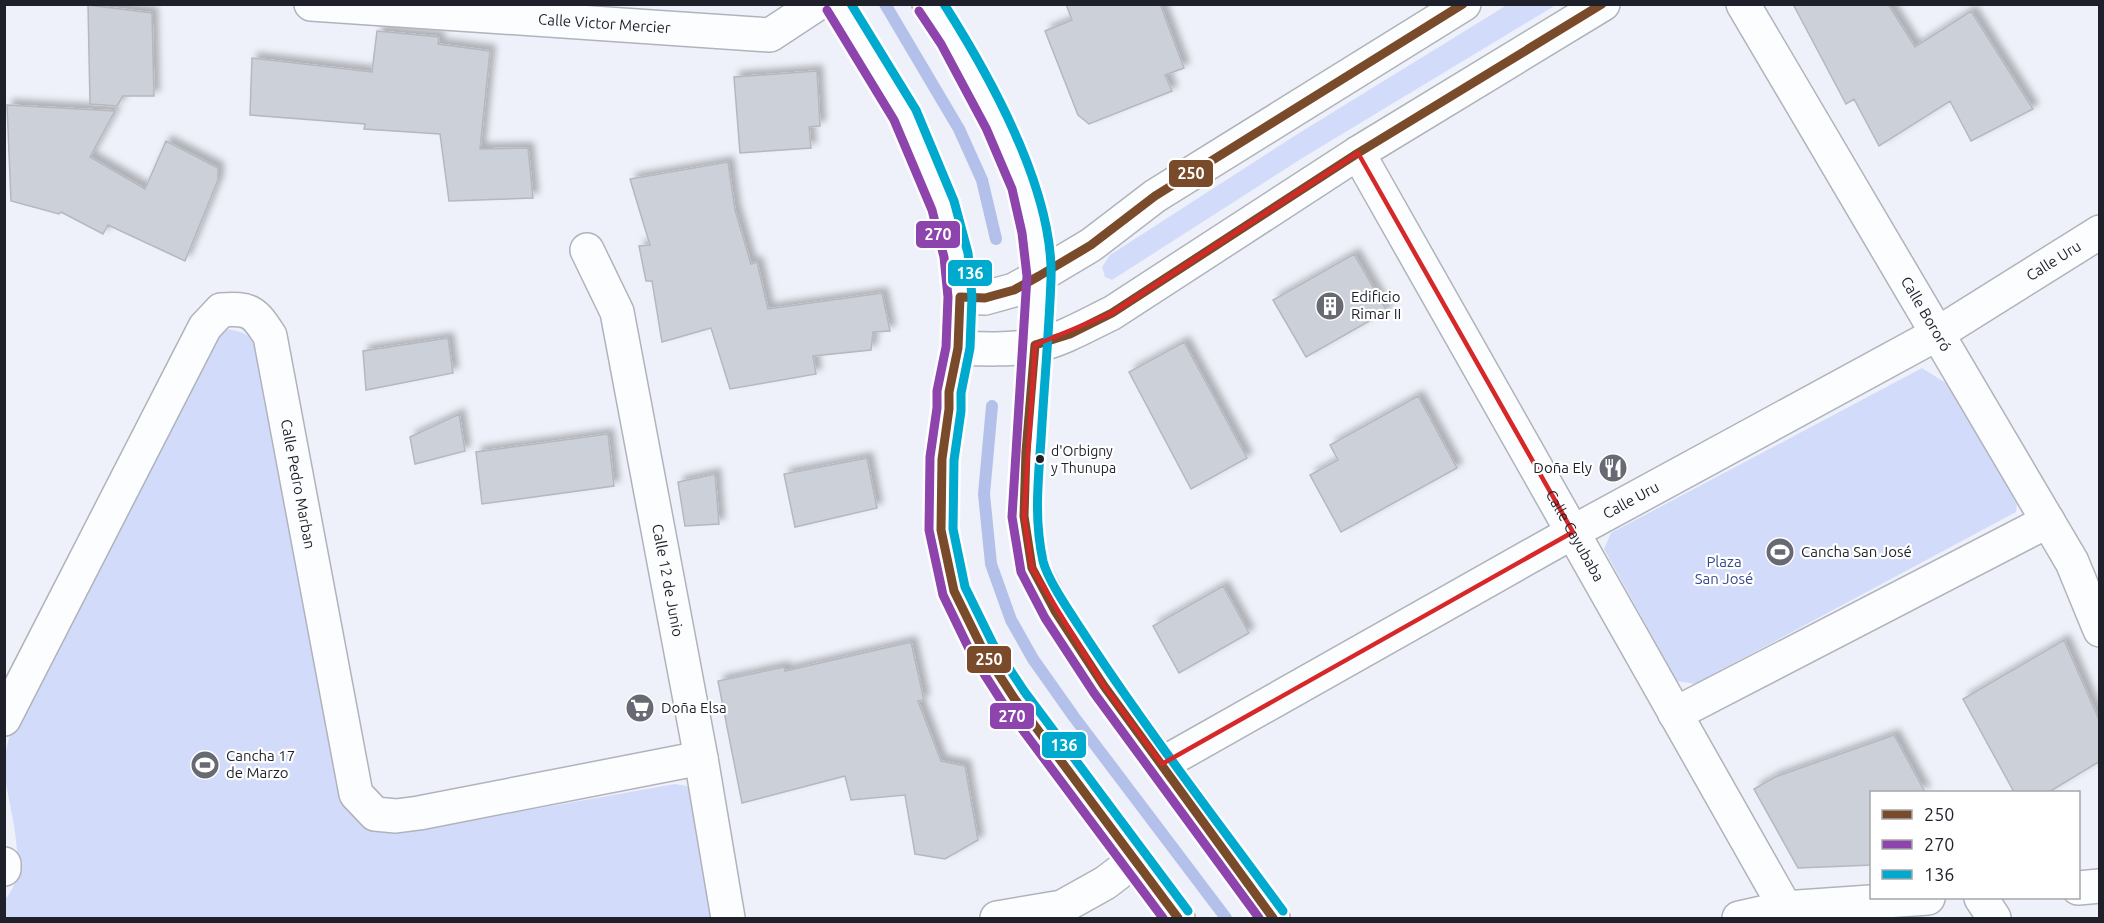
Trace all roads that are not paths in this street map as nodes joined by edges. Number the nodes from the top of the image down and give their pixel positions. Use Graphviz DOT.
graph roads {
  1 [pos="311,4"];
  2 [pos="817,4"];
  3 [pos="837,4"];
  4 [pos="929,4"];
  5 [pos="1464,4"];
  6 [pos="1603,4"];
  7 [pos="1743,4"];
  8 [pos="353,5"];
  9 [pos="1358,153"];
  10 [pos="2100,232"];
  11 [pos="588,250"];
  12 [pos="1039,276"];
  13 [pos="960,297"];
  14 [pos="1937,334"];
  15 [pos="1035,345"];
  16 [pos="958,348"];
  17 [pos="2048,521"];
  18 [pos="1573,532"];
  19 [pos="2100,630"];
  20 [pos="1675,714"];
  21 [pos="4,719"];
  22 [pos="701,758"];
  23 [pos="1162,764"];
  24 [pos="1134,861"];
  25 [pos="2100,886"];
  26 [pos="2080,888"];
  27 [pos="1910,899"];
  28 [pos="1983,899"];
  29 [pos="1788,913"];
  30 [pos="728,918"];
  31 [pos="997,918"];
  32 [pos="1178,918"];
  33 [pos="1272,918"];
  34 [pos="1739,918"];
  35 [pos="1994,918"];
  1 -- 8 [label="street, Calle Victor Mercier"];
  2 -- 8 [label="street, Calle Victor Mercier"];
  3 -- 13 [label="street"];
  4 -- 12 [label="street"];
  5 -- 12 [label="street"];
  6 -- 9 [label="street"];
  7 -- 14 [label="street, Calle Bororó"];
  9 -- 15 [label="street"];
  9 -- 18 [label="street, Calle Cayubaba"];
  10 -- 14 [label="street, Calle Uru"];
  11 -- 22 [label="street, Calle 12 de Junio"];
  12 -- 13 [label="street"];
  12 -- 15 [label="street"];
  13 -- 16 [label="street"];
  14 -- 17 [label="street, Calle Bororó"];
  14 -- 18 [label="street, Calle Uru"];
  15 -- 16 [label="street"];
  15 -- 23 [label="street"];
  16 -- 24 [label="street"];
  17 -- 19 [label="street, Calle Bororó"];
  17 -- 20 [label="street"];
  18 -- 20 [label="street, Calle Cayubaba"];
  18 -- 23 [label="street, Calle Uru"];
  20 -- 29 [label="street, Calle Cayubaba"];
  21 -- 22 [label="street, Calle Pedro Marban"];
  22 -- 30 [label="street, Calle 12 de Junio"];
  23 -- 33 [label="street"];
  24 -- 31 [label="street"];
  24 -- 32 [label="street"];
  25 -- 26 [label="street"];
  27 -- 29 [label="street"];
  28 -- 35 [label="street"];
  29 -- 34 [label="street"];
}
